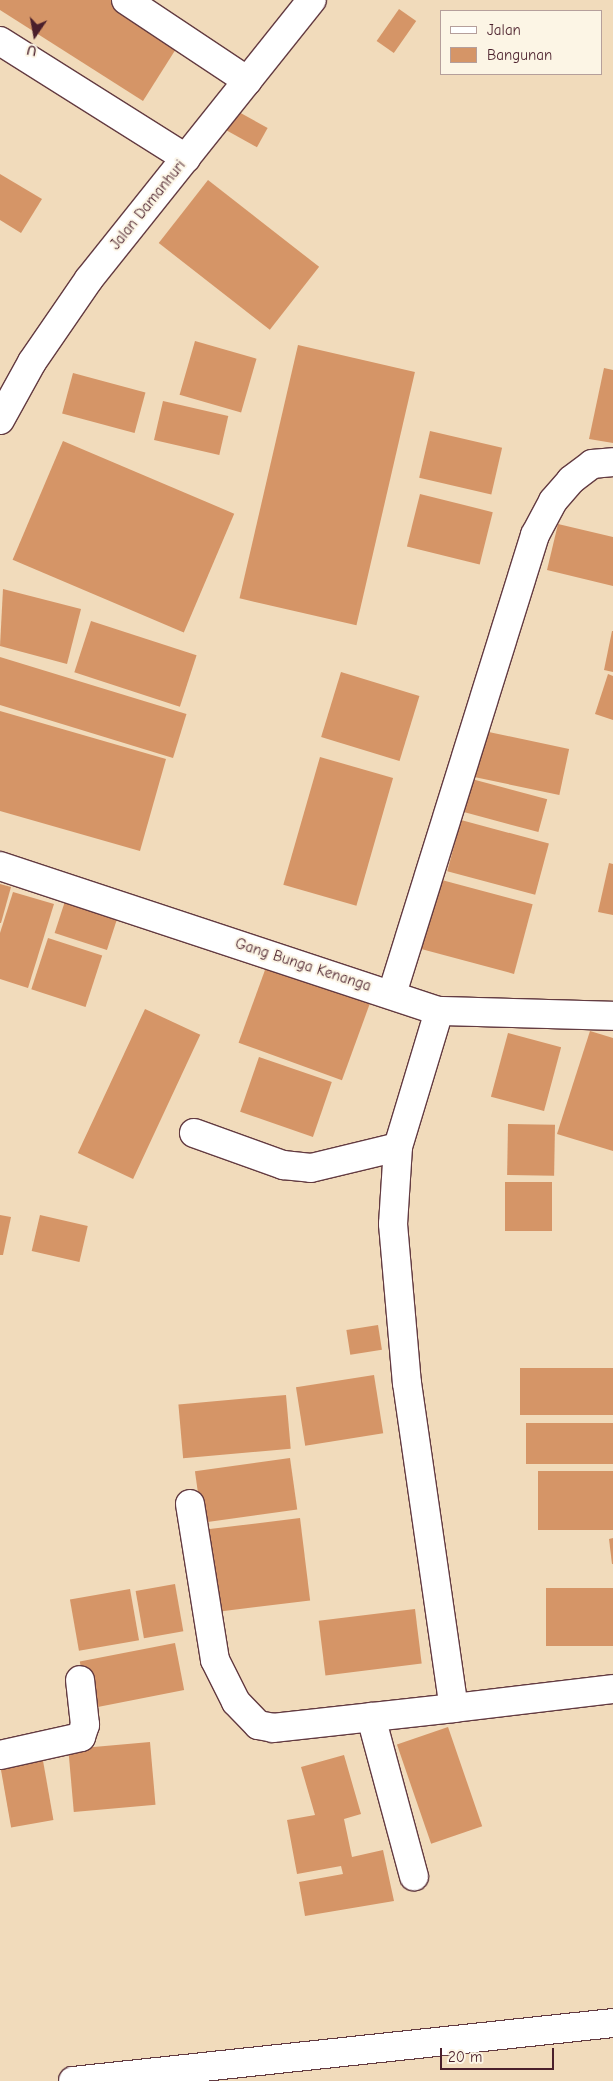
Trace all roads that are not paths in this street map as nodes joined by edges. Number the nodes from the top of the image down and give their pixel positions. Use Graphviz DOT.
graph roads {
  1 [pos="126,0"];
  2 [pos="312,0"];
  3 [pos="0,41"];
  4 [pos="248,81"];
  5 [pos="186,158"];
  6 [pos="0,420"];
  7 [pos="613,462"];
  8 [pos="0,866"];
  9 [pos="392,994"];
  10 [pos="439,1011"];
  11 [pos="613,1016"];
  12 [pos="194,1133"];
  13 [pos="398,1147"];
  14 [pos="190,1504"];
  15 [pos="80,1680"];
  16 [pos="613,1689"];
  17 [pos="454,1708"];
  18 [pos="371,1717"];
  19 [pos="0,1755"];
  20 [pos="414,1876"];
  21 [pos="613,2023"];
  22 [pos="73,2081"];
  1 -- 4 [label="street"];
  2 -- 4 [label="street, Jalan Damanhuri"];
  3 -- 5 [label="street"];
  4 -- 5 [label="street, Jalan Damanhuri"];
  5 -- 6 [label="street, Jalan Damanhuri"];
  7 -- 9 [label="street"];
  8 -- 9 [label="street, Gang Bunga Kenanga"];
  9 -- 10 [label="street, Gang Bunga Kenanga"];
  10 -- 11 [label="street, Gang Bunga Kenanga"];
  10 -- 13 [label="street"];
  12 -- 13 [label="street"];
  13 -- 17 [label="street"];
  14 -- 18 [label="street"];
  15 -- 19 [label="street"];
  16 -- 17 [label="street"];
  17 -- 18 [label="street"];
  18 -- 20 [label="street"];
  21 -- 22 [label="street"];
}
